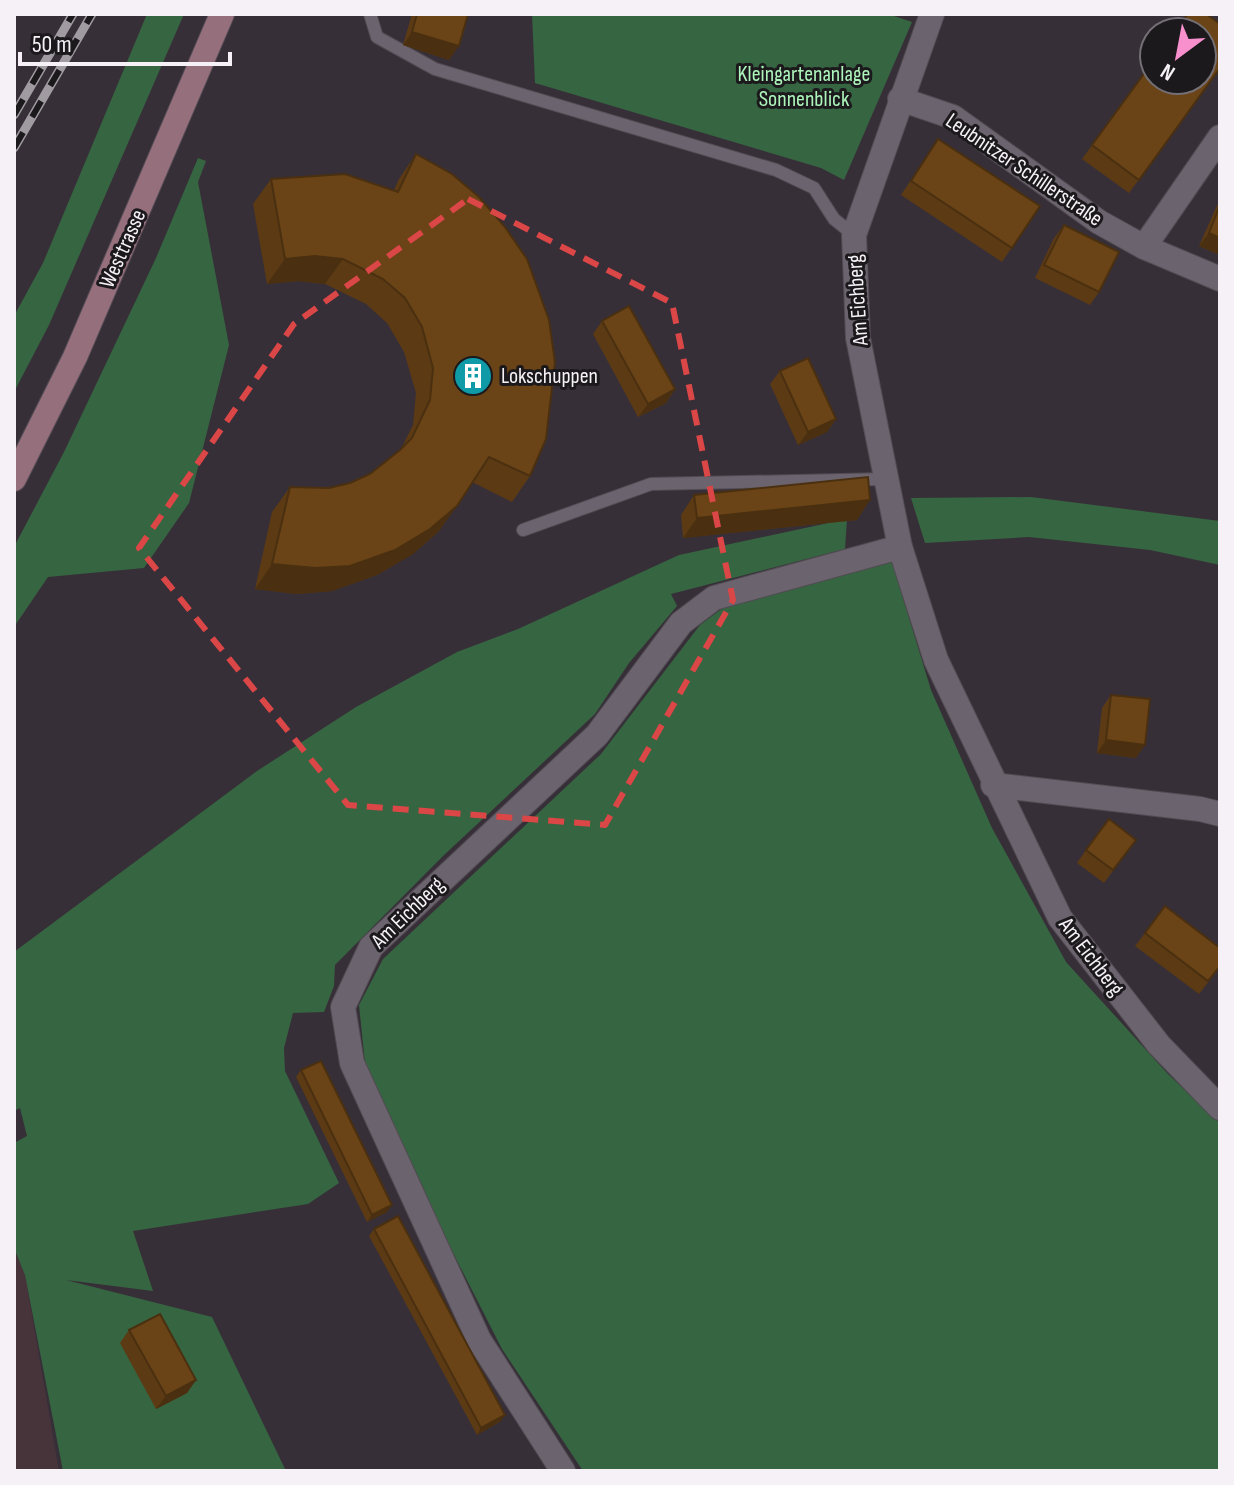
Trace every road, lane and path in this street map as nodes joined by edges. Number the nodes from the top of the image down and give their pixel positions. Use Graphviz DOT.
graph roads {
  1 [pos="222,14"];
  2 [pos="370,14"];
  3 [pos="932,14"];
  4 [pos="900,99"];
  5 [pos="1220,137"];
  6 [pos="854,235"];
  7 [pos="1144,247"];
  8 [pos="1220,279"];
  9 [pos="14,479"];
  10 [pos="886,479"];
  11 [pos="523,530"];
  12 [pos="900,547"];
  13 [pos="993,785"];
  14 [pos="1220,814"];
  15 [pos="1220,1108"];
  16 [pos="563,1471"];
  1 -- 9 [label="main road, Westtrasse"];
  2 -- 6 [label="lane"];
  3 -- 4 [label="street, Am Eichberg"];
  4 -- 6 [label="street, Am Eichberg"];
  4 -- 7 [label="street, Leubnitzer Schillerstraße"];
  5 -- 7 [label="street"];
  6 -- 10 [label="street, Am Eichberg"];
  7 -- 8 [label="street, Leubnitzer Schillerstraße"];
  10 -- 11 [label="lane"];
  10 -- 12 [label="street, Am Eichberg"];
  12 -- 13 [label="street, Am Eichberg"];
  12 -- 16 [label="street, Am Eichberg"];
  13 -- 14 [label="street"];
  13 -- 15 [label="street, Am Eichberg"];
}
